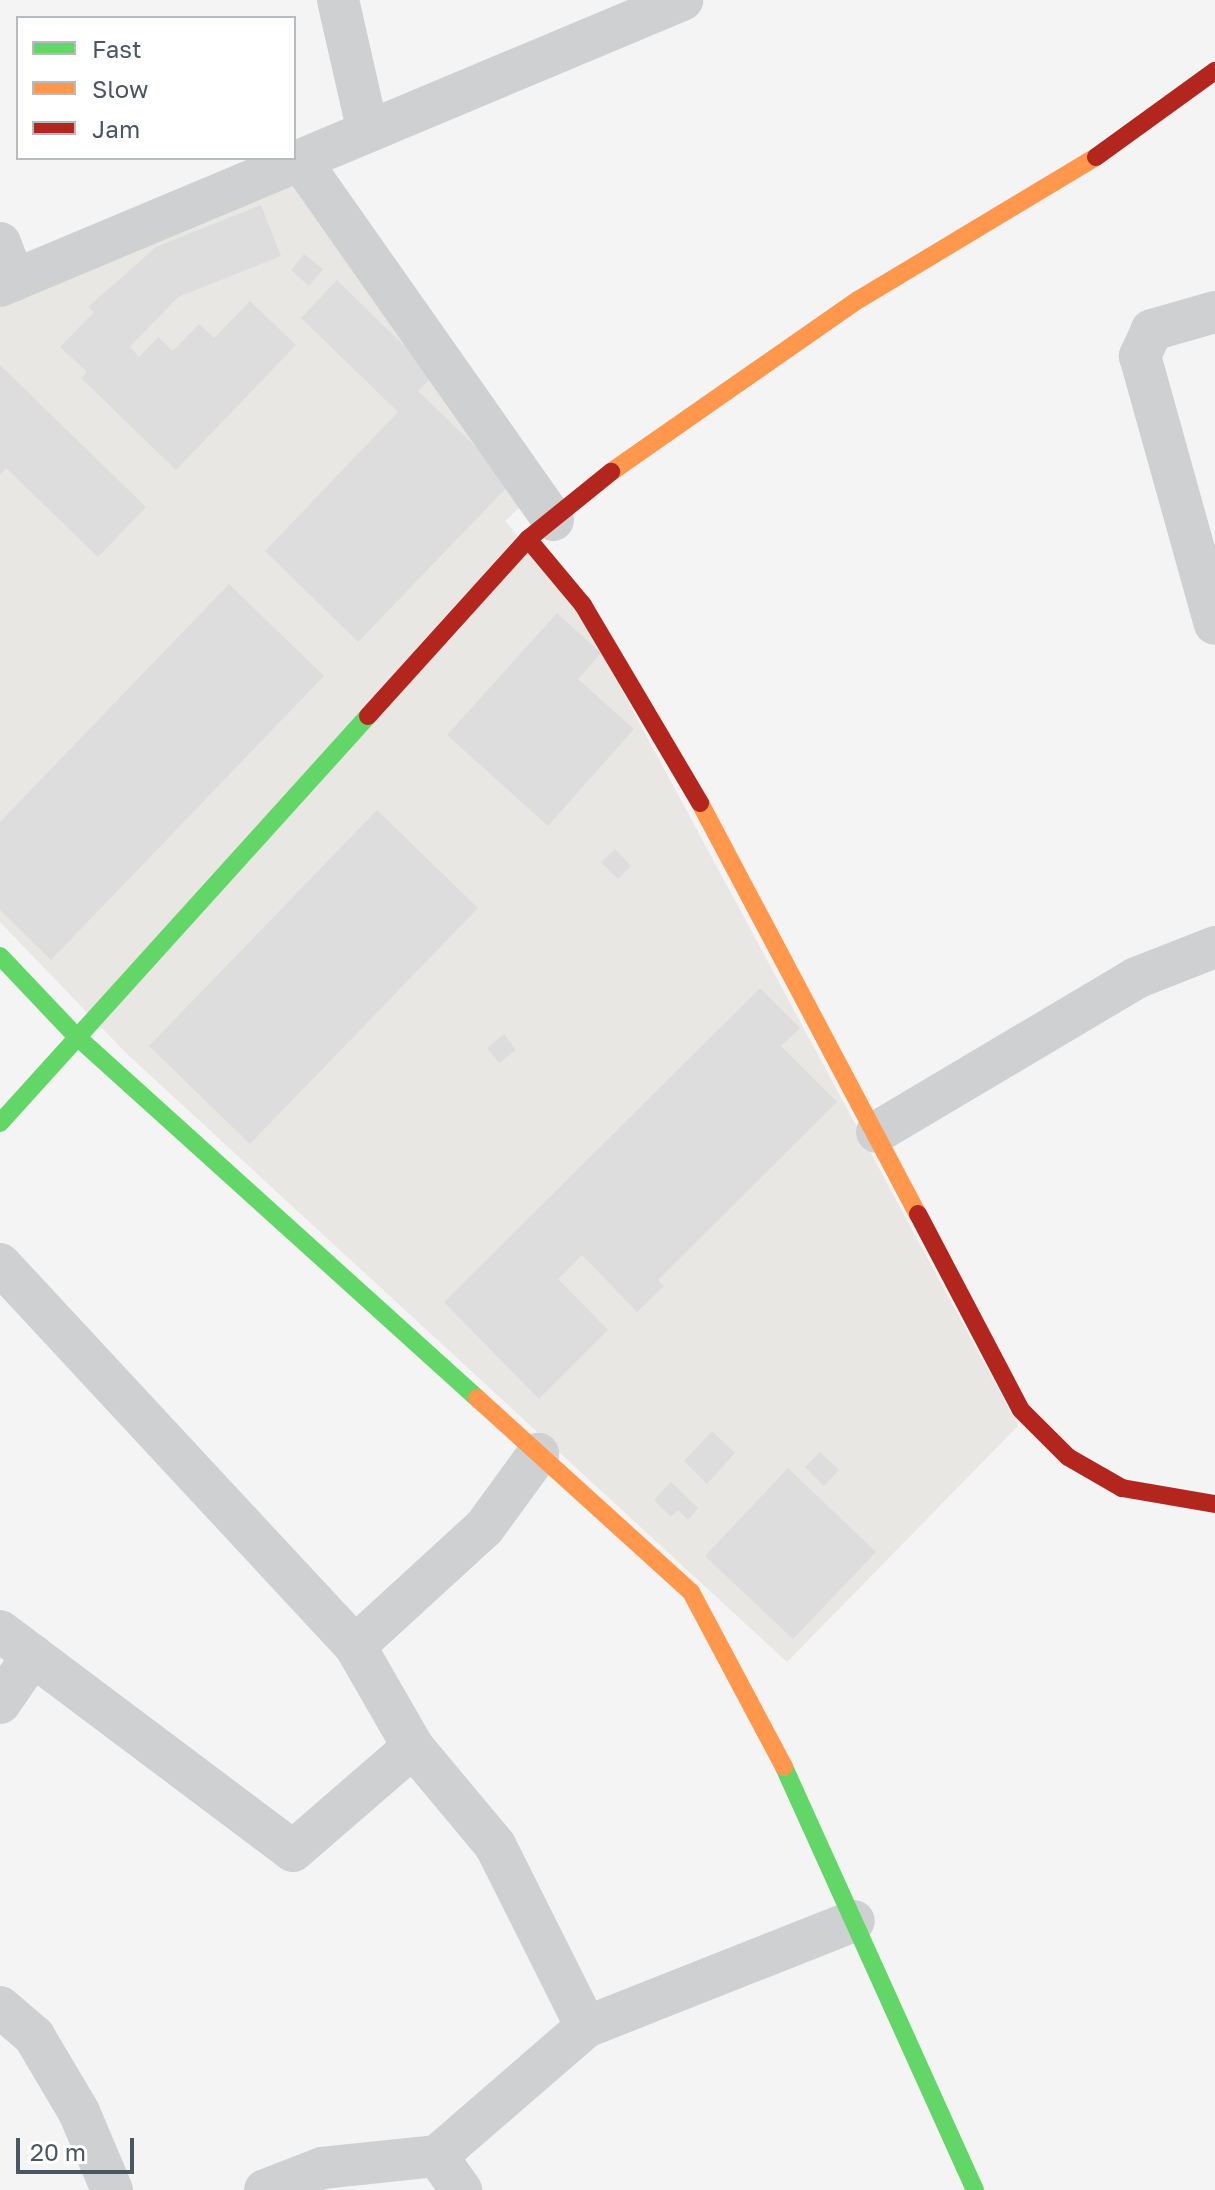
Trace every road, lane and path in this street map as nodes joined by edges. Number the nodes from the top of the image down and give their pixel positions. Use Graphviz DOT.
graph roads {
  1 [pos="338,0"];
  2 [pos="682,0"];
  3 [pos="1215,71"];
  4 [pos="368,132"];
  5 [pos="300,160"];
  6 [pos="5,270"];
  7 [pos="1215,312"];
  8 [pos="540,529"];
  9 [pos="1215,624"];
  10 [pos="1215,947"];
  11 [pos="0,956"];
  12 [pos="74,1034"];
  13 [pos="0,1123"];
  14 [pos="877,1132"];
  15 [pos="0,1264"];
  16 [pos="538,1454"];
  17 [pos="1215,1504"];
  18 [pos="0,1631"];
  19 [pos="355,1646"];
  20 [pos="33,1655"];
  21 [pos="0,1703"];
  22 [pos="413,1747"];
  23 [pos="854,1921"];
  24 [pos="0,2007"];
  25 [pos="586,2027"];
  26 [pos="437,2156"];
  27 [pos="112,2190"];
  28 [pos="265,2190"];
  29 [pos="461,2190"];
  30 [pos="975,2190"];
  1 -- 4 [label="street"];
  2 -- 4 [label="street"];
  3 -- 8 [label="street"];
  4 -- 5 [label="street"];
  5 -- 6 [label="street"];
  5 -- 8 [label="street"];
  7 -- 9 [label="street"];
  8 -- 12 [label="street"];
  8 -- 14 [label="street"];
  10 -- 14 [label="street"];
  11 -- 12 [label="street"];
  12 -- 13 [label="street"];
  12 -- 16 [label="street"];
  14 -- 17 [label="street"];
  15 -- 19 [label="street"];
  16 -- 19 [label="street"];
  16 -- 23 [label="street"];
  18 -- 20 [label="street"];
  19 -- 22 [label="street"];
  20 -- 21 [label="street"];
  20 -- 22 [label="street"];
  22 -- 25 [label="street"];
  23 -- 25 [label="street"];
  23 -- 30 [label="street"];
  24 -- 27 [label="street"];
  25 -- 26 [label="street"];
  26 -- 28 [label="street"];
  26 -- 29 [label="street"];
}
